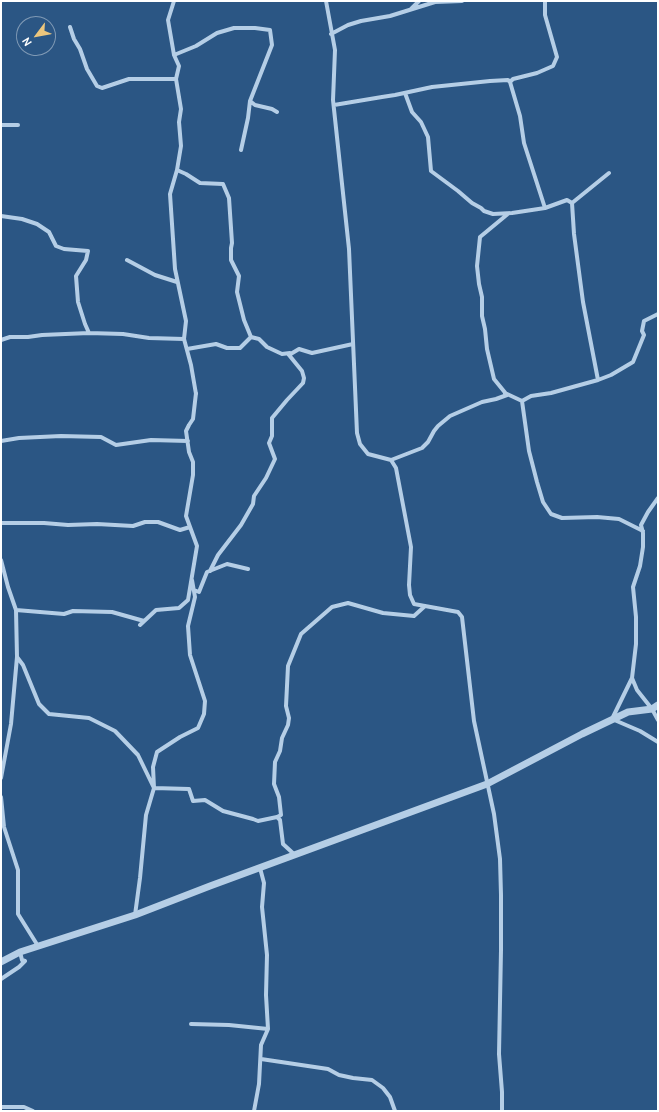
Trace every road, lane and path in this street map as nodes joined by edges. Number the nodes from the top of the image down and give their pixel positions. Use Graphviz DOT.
graph roads {
  1 [pos="174,1"];
  2 [pos="326,1"];
  3 [pos="419,1"];
  4 [pos="462,1"];
  5 [pos="545,1"];
  6 [pos="411,9"];
  7 [pos="70,27"];
  8 [pos="331,34"];
  9 [pos="174,55"];
  10 [pos="176,79"];
  11 [pos="510,82"];
  12 [pos="405,93"];
  13 [pos="250,101"];
  14 [pos="334,105"];
  15 [pos="277,112"];
  16 [pos="1,125"];
  17 [pos="18,125"];
  18 [pos="241,150"];
  19 [pos="176,170"];
  20 [pos="609,173"];
  21 [pos="572,203"];
  22 [pos="545,208"];
  23 [pos="509,213"];
  24 [pos="1,216"];
  25 [pos="127,260"];
  26 [pos="177,282"];
  27 [pos="658,314"];
  28 [pos="90,333"];
  29 [pos="251,337"];
  30 [pos="184,339"];
  31 [pos="1,340"];
  32 [pos="353,344"];
  33 [pos="187,349"];
  34 [pos="292,353"];
  35 [pos="598,380"];
  36 [pos="505,393"];
  37 [pos="522,401"];
  38 [pos="1,441"];
  39 [pos="188,441"];
  40 [pos="391,460"];
  41 [pos="658,498"];
  42 [pos="1,523"];
  43 [pos="190,527"];
  44 [pos="643,531"];
  45 [pos="1,560"];
  46 [pos="248,569"];
  47 [pos="210,571"];
  48 [pos="192,580"];
  49 [pos="194,590"];
  50 [pos="424,606"];
  51 [pos="16,610"];
  52 [pos="17,657"];
  53 [pos="632,678"];
  54 [pos="655,707"];
  55 [pos="612,719"];
  56 [pos="658,720"];
  57 [pos="658,742"];
  58 [pos="1,778"];
  59 [pos="487,784"];
  60 [pos="154,788"];
  61 [pos="1,797"];
  62 [pos="276,818"];
  63 [pos="296,855"];
  64 [pos="260,868"];
  65 [pos="135,915"];
  66 [pos="38,946"];
  67 [pos="20,952"];
  68 [pos="1,962"];
  69 [pos="1,979"];
  70 [pos="191,1024"];
  71 [pos="268,1029"];
  72 [pos="261,1058"];
  73 [pos="1,1107"];
  74 [pos="33,1111"];
  75 [pos="254,1111"];
  76 [pos="395,1111"];
  77 [pos="502,1111"];
  1 -- 9 [label="street"];
  2 -- 8 [label="street"];
  3 -- 6 [label="street"];
  4 -- 6 [label="street"];
  5 -- 11 [label="street"];
  6 -- 8 [label="street"];
  7 -- 10 [label="street"];
  8 -- 14 [label="street"];
  9 -- 10 [label="street"];
  9 -- 13 [label="street"];
  10 -- 19 [label="street"];
  11 -- 12 [label="street"];
  11 -- 22 [label="street"];
  12 -- 14 [label="street"];
  12 -- 23 [label="street"];
  13 -- 15 [label="street"];
  13 -- 18 [label="street"];
  14 -- 32 [label="street"];
  16 -- 17 [label="street"];
  19 -- 26 [label="street"];
  19 -- 29 [label="street"];
  20 -- 21 [label="street"];
  21 -- 22 [label="street"];
  21 -- 35 [label="street"];
  22 -- 23 [label="street"];
  23 -- 36 [label="street"];
  24 -- 28 [label="street"];
  25 -- 26 [label="street"];
  26 -- 30 [label="street"];
  27 -- 35 [label="street"];
  28 -- 30 [label="street"];
  28 -- 31 [label="street"];
  29 -- 33 [label="street"];
  29 -- 34 [label="street"];
  30 -- 33 [label="street"];
  32 -- 34 [label="street"];
  32 -- 40 [label="street"];
  33 -- 39 [label="street"];
  34 -- 47 [label="street"];
  35 -- 37 [label="street"];
  36 -- 37 [label="street"];
  36 -- 40 [label="street"];
  37 -- 44 [label="street"];
  38 -- 39 [label="street"];
  39 -- 43 [label="street"];
  40 -- 50 [label="street"];
  41 -- 44 [label="street"];
  42 -- 43 [label="street"];
  43 -- 48 [label="street"];
  44 -- 53 [label="street"];
  45 -- 51 [label="street"];
  46 -- 47 [label="street"];
  47 -- 49 [label="street"];
  48 -- 49 [label="street"];
  48 -- 51 [label="street"];
  49 -- 60 [label="street"];
  50 -- 59 [label="street"];
  50 -- 62 [label="street"];
  51 -- 52 [label="street"];
  52 -- 58 [label="street"];
  52 -- 60 [label="street"];
  53 -- 54 [label="street"];
  53 -- 55 [label="street"];
  54 -- 55 [label="street"];
  54 -- 56 [label="street"];
  55 -- 57 [label="street"];
  55 -- 59 [label="street"];
  59 -- 63 [label="street"];
  59 -- 77 [label="street"];
  60 -- 62 [label="street"];
  60 -- 65 [label="street"];
  61 -- 66 [label="street"];
  62 -- 63 [label="street"];
  63 -- 64 [label="street"];
  64 -- 65 [label="street"];
  64 -- 71 [label="street"];
  65 -- 66 [label="street"];
  66 -- 67 [label="street"];
  67 -- 68 [label="street"];
  67 -- 69 [label="street"];
  70 -- 71 [label="street"];
  71 -- 72 [label="street"];
  72 -- 75 [label="street"];
  72 -- 76 [label="street"];
  73 -- 74 [label="street"];
}
